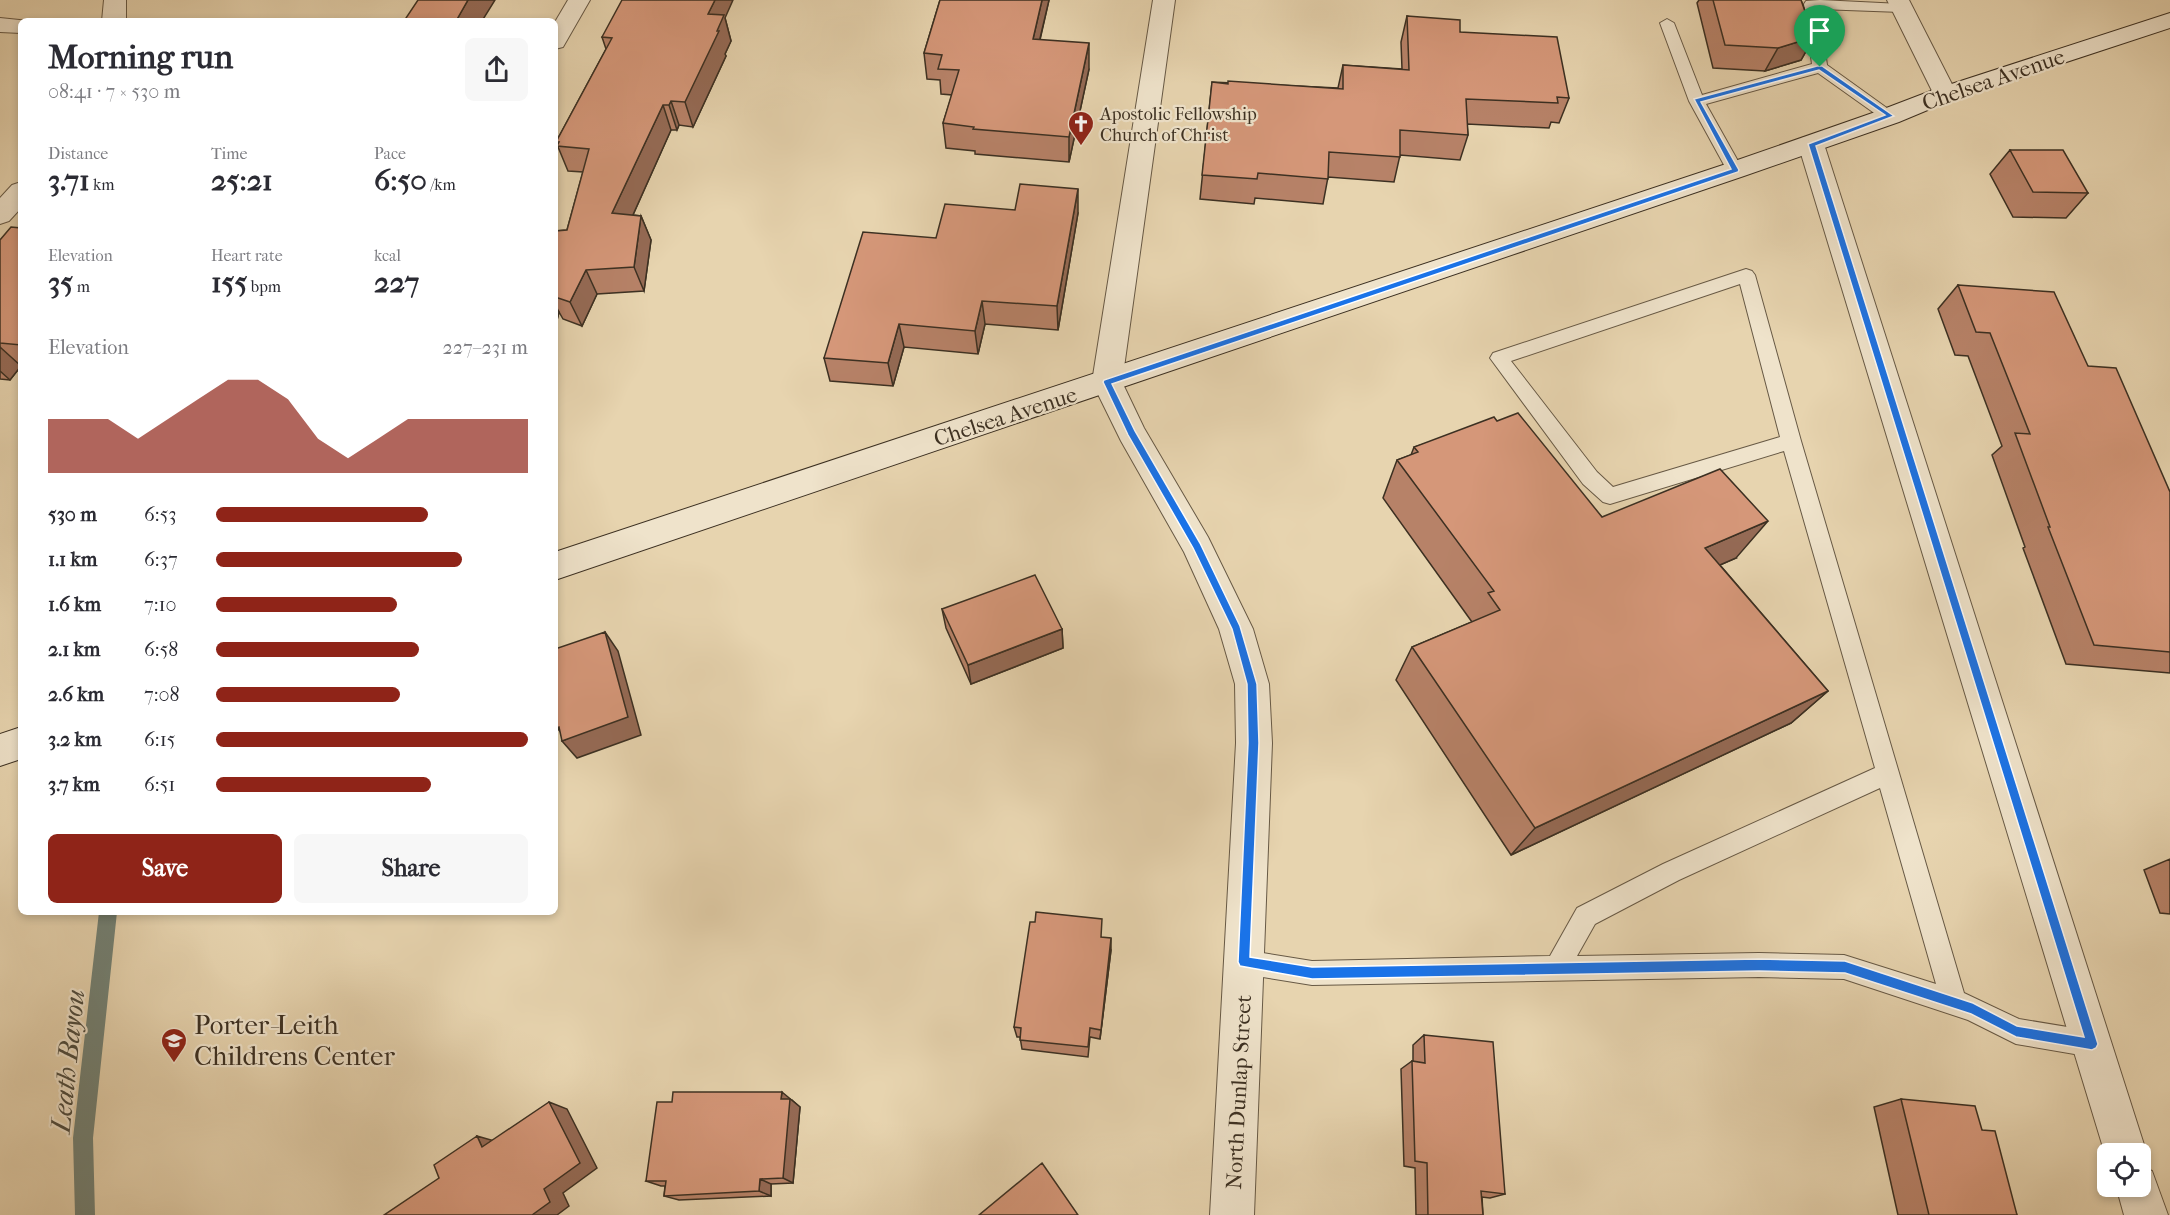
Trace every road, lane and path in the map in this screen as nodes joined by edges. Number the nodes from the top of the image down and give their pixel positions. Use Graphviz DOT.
graph roads {
  1 [pos="115,0"];
  2 [pos="579,0"];
  3 [pos="1164,0"];
  4 [pos="1807,2"];
  5 [pos="1900,4"];
  6 [pos="114,18"];
  7 [pos="2170,20"];
  8 [pos="1667,23"];
  9 [pos="0,25"];
  10 [pos="18,26"];
  11 [pos="558,37"];
  12 [pos="1820,67"];
  13 [pos="1945,94"];
  14 [pos="1697,101"];
  15 [pos="1890,116"];
  16 [pos="1811,144"];
  17 [pos="1735,170"];
  18 [pos="18,194"];
  19 [pos="0,214"];
  20 [pos="1107,382"];
  21 [pos="1791,441"];
  22 [pos="558,565"];
  23 [pos="18,744"];
  24 [pos="0,750"];
  25 [pos="1889,773"];
  26 [pos="1244,962"];
  27 [pos="1557,968"];
  28 [pos="1954,1003"];
  29 [pos="2092,1044"];
  30 [pos="2123,1143"];
  31 [pos="2140,1197"];
  32 [pos="1232,1215"];
  33 [pos="2146,1215"];
  1 -- 6 [label="street"];
  2 -- 11 [label="street"];
  3 -- 20 [label="street"];
  4 -- 5 [label="lane"];
  4 -- 12 [label="lane"];
  5 -- 13 [label="street"];
  7 -- 13 [label="street, Chelsea Avenue"];
  8 -- 14 [label="lane"];
  9 -- 10 [label="street"];
  12 -- 14 [label="lane"];
  12 -- 15 [label="lane"];
  13 -- 15 [label="street, Chelsea Avenue"];
  14 -- 17 [label="lane"];
  15 -- 16 [label="street, Chelsea Avenue"];
  16 -- 17 [label="street, Chelsea Avenue"];
  16 -- 29 [label="street"];
  17 -- 20 [label="street, Chelsea Avenue"];
  18 -- 19 [label="street"];
  20 -- 22 [label="street, Chelsea Avenue"];
  20 -- 26 [label="street, North Dunlap Street"];
  21 -- 21 [label="lane"];
  21 -- 25 [label="lane"];
  23 -- 24 [label="street"];
  25 -- 27 [label="lane"];
  25 -- 28 [label="lane"];
  26 -- 27 [label="lane"];
  26 -- 32 [label="street, North Dunlap Street"];
  27 -- 28 [label="lane"];
  28 -- 29 [label="lane"];
  29 -- 30 [label="street"];
  31 -- 33 [label="street"];
}
